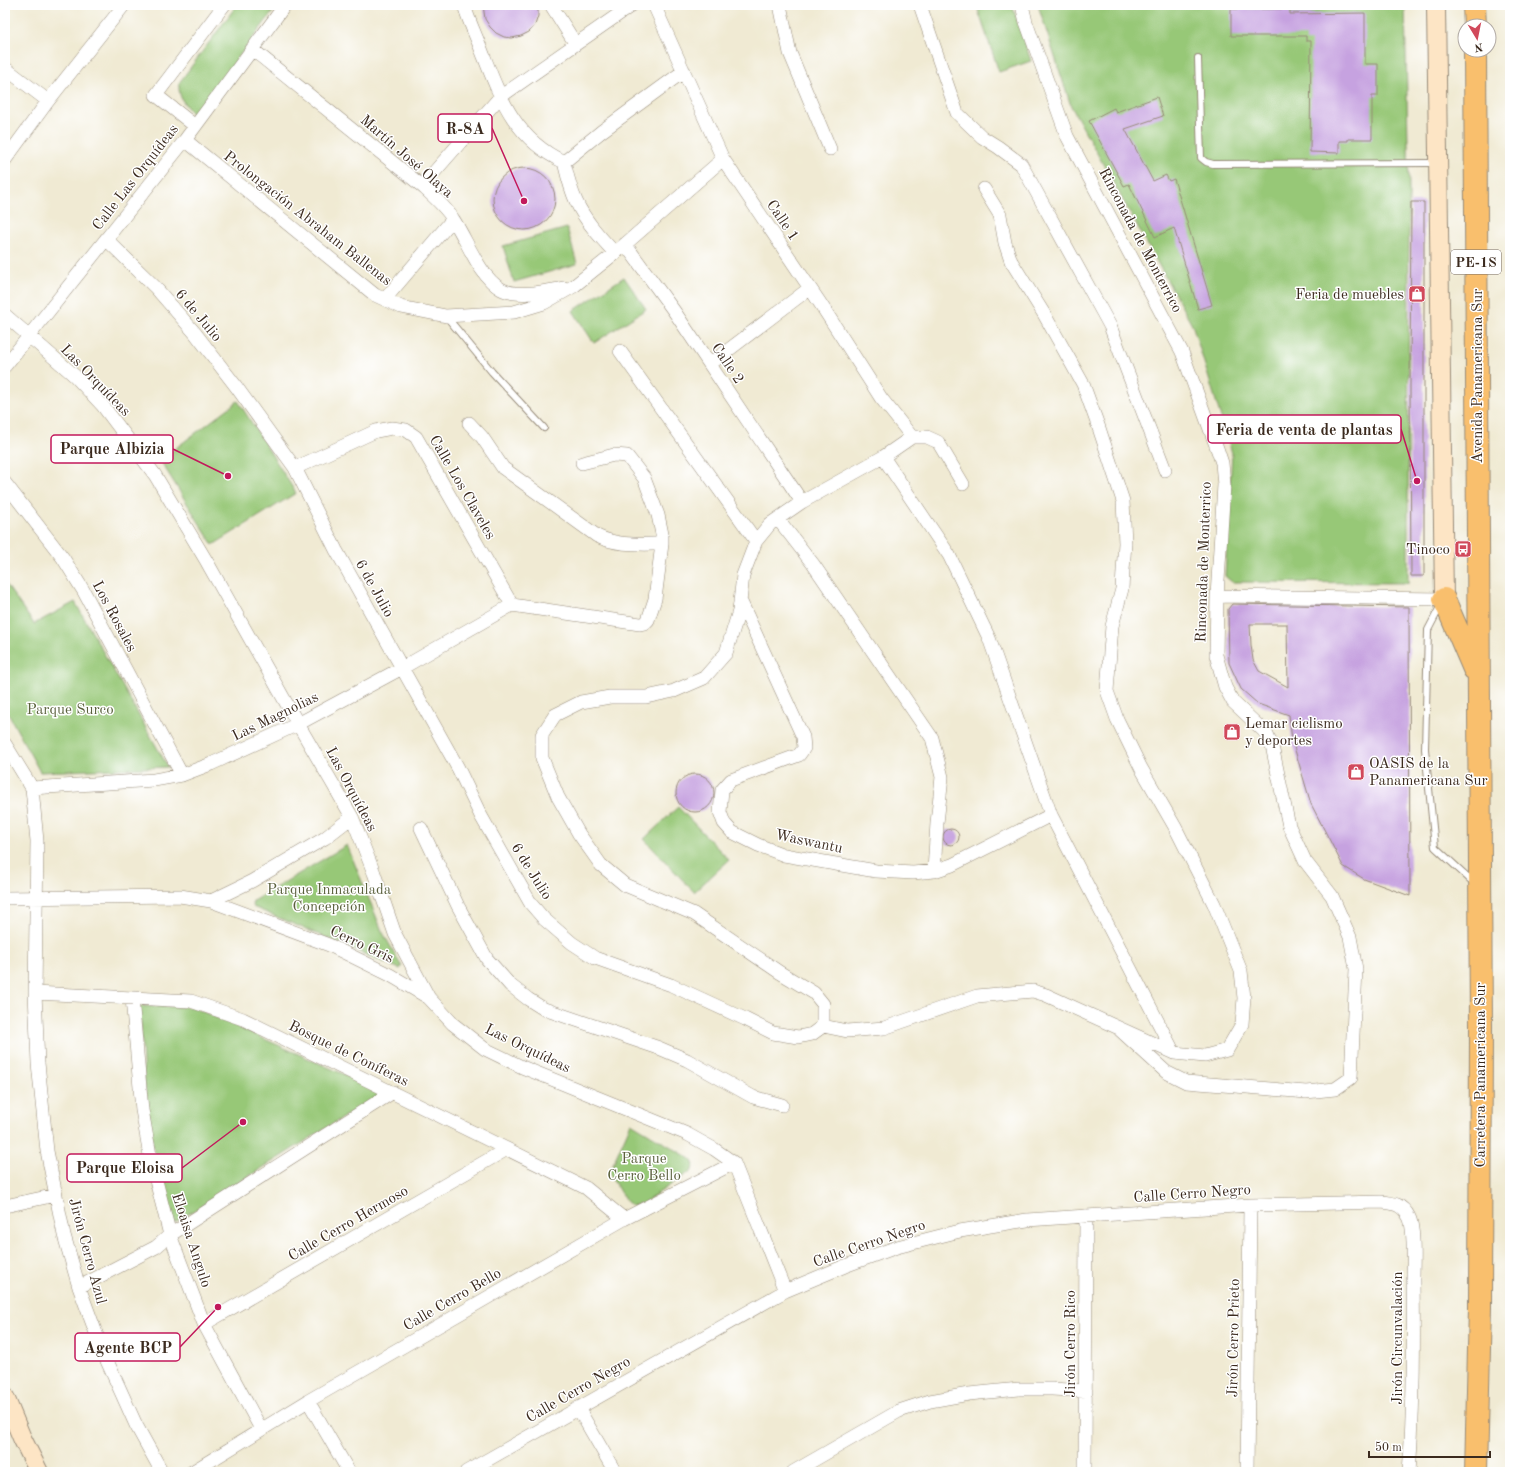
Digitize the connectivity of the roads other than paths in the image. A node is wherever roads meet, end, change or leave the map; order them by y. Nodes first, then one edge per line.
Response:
1 (124, 5) edge
2 (224, 5) edge
3 (285, 5) edge
4 (464, 5) edge
5 (551, 5) edge
6 (632, 5) edge
7 (654, 5) edge
8 (780, 5) edge
9 (920, 5) edge
10 (1022, 5) edge
11 (1436, 5) edge
12 (1474, 5) edge
13 (1474, 18) edge
14 (575, 43) junction
15 (252, 49) junction
16 (1198, 58) dead end
17 (1475, 58) edge
18 (5, 68) edge
19 (684, 71) junction
20 (500, 97) junction
21 (48, 101) junction
22 (195, 126) junction
23 (185, 140) junction
24 (830, 149) dead end
25 (724, 159) junction
26 (5, 160) edge
27 (564, 162) junction
28 (1438, 163) junction
29 (422, 186) junction
30 (984, 189) dead end
31 (453, 219) junction
32 (106, 239) junction
33 (625, 244) junction
34 (615, 253) junction
35 (574, 286) junction
36 (810, 288) junction
37 (384, 299) junction
38 (5, 315) edge
39 (446, 316) junction
40 (30, 336) junction
41 (620, 351) dead end
42 (710, 364) junction
43 (5, 366) edge
44 (469, 423) dead end
45 (544, 428) dead end
46 (912, 437) junction
47 (882, 457) junction
48 (582, 463) dead end
49 (296, 468) junction
50 (1165, 470) dead end
51 (5, 483) edge
52 (963, 484) dead end
53 (802, 502) junction
54 (778, 519) junction
55 (756, 541) junction
56 (662, 544) junction
57 (1217, 596) junction
58 (1444, 599) junction
59 (740, 600) junction
60 (512, 605) junction
61 (402, 668) junction
62 (1478, 678) junction
63 (298, 724) junction
64 (5, 744) edge
65 (182, 775) junction
66 (32, 788) junction
67 (1051, 815) junction
68 (352, 817) junction
69 (421, 828) dead end
70 (934, 871) junction
71 (1480, 888) junction
72 (5, 898) edge
73 (36, 898) junction
74 (211, 901) junction
75 (35, 992) junction
76 (132, 998) junction
77 (429, 998) junction
78 (823, 1026) junction
79 (1120, 1030) junction
80 (1174, 1053) junction
81 (393, 1092) junction
82 (782, 1106) dead end
83 (507, 1149) junction
84 (734, 1162) junction
85 (56, 1195) junction
86 (1250, 1205) junction
87 (5, 1206) edge
88 (1401, 1207) joint
89 (1086, 1216) junction
90 (624, 1219) junction
91 (170, 1235) junction
92 (79, 1287) junction
93 (785, 1291) junction
94 (204, 1324) junction
95 (1086, 1391) junction
96 (5, 1397) edge
97 (308, 1401) junction
98 (578, 1408) junction
99 (261, 1430) junction
100 (40, 1472) edge
101 (162, 1472) edge
102 (192, 1472) edge
103 (349, 1472) edge
104 (466, 1472) edge
105 (615, 1472) edge
106 (793, 1472) edge
107 (1085, 1472) edge
108 (1247, 1472) edge
109 (1409, 1472) edge
110 (1476, 1472) edge

1 - 21 street
2 - 22 street
3 - 15 street, Calle Las Orquídeas
4 - 20 street
5 - 14 street
6 - 14 street
7 - 19 street, Calle 1
8 - 24 street
9 - 50 street
10 - 57 street, Rinconada de Monterrico
11 - 28 street
12 - 13 highway
14 - 20 street
15 - 22 street, Calle Las Orquídeas
15 - 29 street, Martín José Olaya
16 - 28 lane
17 - 62 highway, Avenida Panamericana Sur / PE-1S
18 - 21 street
19 - 25 street, Calle 1
19 - 27 street
20 - 27 street
20 - 29 street
21 - 26 street
22 - 23 street, Calle Las Orquídeas
23 - 32 street, Calle Las Orquídeas
23 - 37 street, Prolongación Abraham Ballenas
25 - 33 street, Prolongación Abraham Ballenas
25 - 36 street, Calle 1
27 - 34 street
28 - 58 street
29 - 31 street, Martín José Olaya
30 - 80 street
31 - 35 street, Martín José Olaya
31 - 37 street
32 - 40 street, Calle Las Orquídeas
32 - 49 street, 6 de Julio
33 - 34 street, Prolongación Abraham Ballenas
33 - 42 street, Calle 2
34 - 35 street, Prolongación Abraham Ballenas
35 - 39 street, Prolongación Abraham Ballenas
36 - 42 street
36 - 46 street, Calle 1
37 - 39 street, Prolongación Abraham Ballenas
38 - 40 street, Las Orquídeas
39 - 45 lane
40 - 43 street, Calle Las Orquídeas
40 - 63 street, Las Orquídeas
41 - 55 street
42 - 53 street, Calle 2
44 - 56 street
46 - 47 street
46 - 52 street
47 - 53 street
47 - 67 street
48 - 56 street
49 - 60 street, Calle Los Claveles
49 - 61 street, 6 de Julio
51 - 65 street, Los Rosales
53 - 54 street
54 - 55 street
54 - 70 street
55 - 59 street
56 - 60 street
57 - 58 street
57 - 79 street, Rinconada de Monterrico
58 - 62 highway
58 - 71 lane
59 - 70 street, Waswantu
59 - 78 street
60 - 61 street, Las Magnolias
61 - 63 street, Las Magnolias
61 - 78 street, 6 de Julio
62 - 71 highway, Carretera Panamericana Sur / PE-1S
63 - 65 street, Las Magnolias
63 - 68 street, Las Orquídeas
64 - 66 street, Jirón Cerro Azul
65 - 66 street, Las Magnolias
66 - 73 street, Jirón Cerro Azul
67 - 70 street, Waswantu
67 - 80 street
68 - 74 street
68 - 77 street, Las Orquídeas
69 - 82 street
71 - 110 highway, Carretera Panamericana Sur / PE-1S
72 - 73 street, Cerro Gris
73 - 74 street, Cerro Gris
73 - 75 street, Jirón Cerro Azul
74 - 77 street, Cerro Gris
75 - 76 street, Bosque de Coníferas
75 - 85 street, Jirón Cerro Azul
76 - 81 street, Bosque de Coníferas
76 - 91 street, Eloaisa Angulo
77 - 84 street, Las Orquídeas
78 - 79 street
79 - 80 street
81 - 83 street, Bosque de Coníferas
81 - 91 street
83 - 90 street, Bosque de Coníferas
83 - 94 street, Calle Cerro Hermoso
84 - 90 street, Calle Cerro Bello
84 - 93 street
85 - 87 street
85 - 92 street, Jirón Cerro Azul
86 - 88 street, Calle Cerro Negro
86 - 89 street, Calle Cerro Negro
86 - 108 street, Jirón Cerro Prieto
88 - 109 street, Jirón Circunvalación
89 - 93 street, Calle Cerro Negro
89 - 95 street, Jirón Cerro Rico
90 - 97 street, Calle Cerro Bello
91 - 92 street
91 - 94 street, Eloaisa Angulo
92 - 101 street, Jirón Cerro Azul
93 - 98 street, Calle Cerro Negro
94 - 99 street, Eloaisa Angulo
95 - 106 street
95 - 107 street, Jirón Cerro Rico
96 - 100 street
97 - 99 street, Calle Cerro Bello
97 - 103 street
98 - 104 street, Calle Cerro Negro
98 - 105 street
99 - 102 street, Calle Cerro Bello

